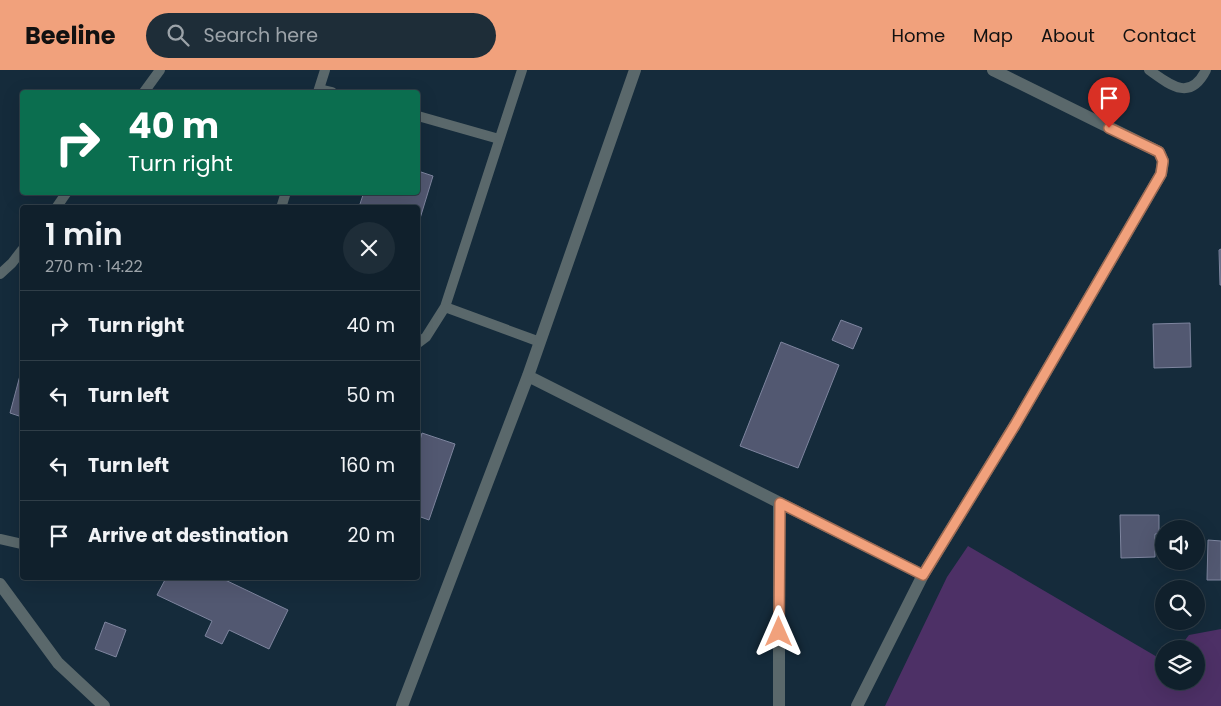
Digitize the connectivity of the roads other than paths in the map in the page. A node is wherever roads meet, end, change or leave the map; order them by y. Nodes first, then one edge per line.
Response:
1 (160, 70) edge
2 (325, 70) edge
3 (522, 70) edge
4 (635, 70) edge
5 (993, 70) edge
6 (1149, 70) edge
7 (1206, 70) edge
8 (145, 90) edge
9 (318, 90) edge
10 (420, 117) edge
11 (500, 139) junction
12 (20, 253) edge
13 (0, 274) edge
14 (444, 306) junction
15 (420, 342) edge
16 (540, 342) junction
17 (528, 376) junction
18 (780, 503) junction
19 (0, 539) edge
20 (20, 544) edge
21 (923, 575) junction
22 (0, 584) edge
23 (104, 706) edge
24 (402, 706) edge
25 (779, 706) edge
26 (858, 706) edge

1 - 8 lane
2 - 9 lane
3 - 11 lane
4 - 16 street
5 - 21 street
6 - 7 lane
10 - 11 lane
11 - 14 lane
12 - 13 lane
14 - 15 lane
14 - 16 lane
16 - 17 street
17 - 18 street
17 - 24 street
18 - 21 street
18 - 25 street
19 - 20 lane
21 - 26 street
22 - 23 street

